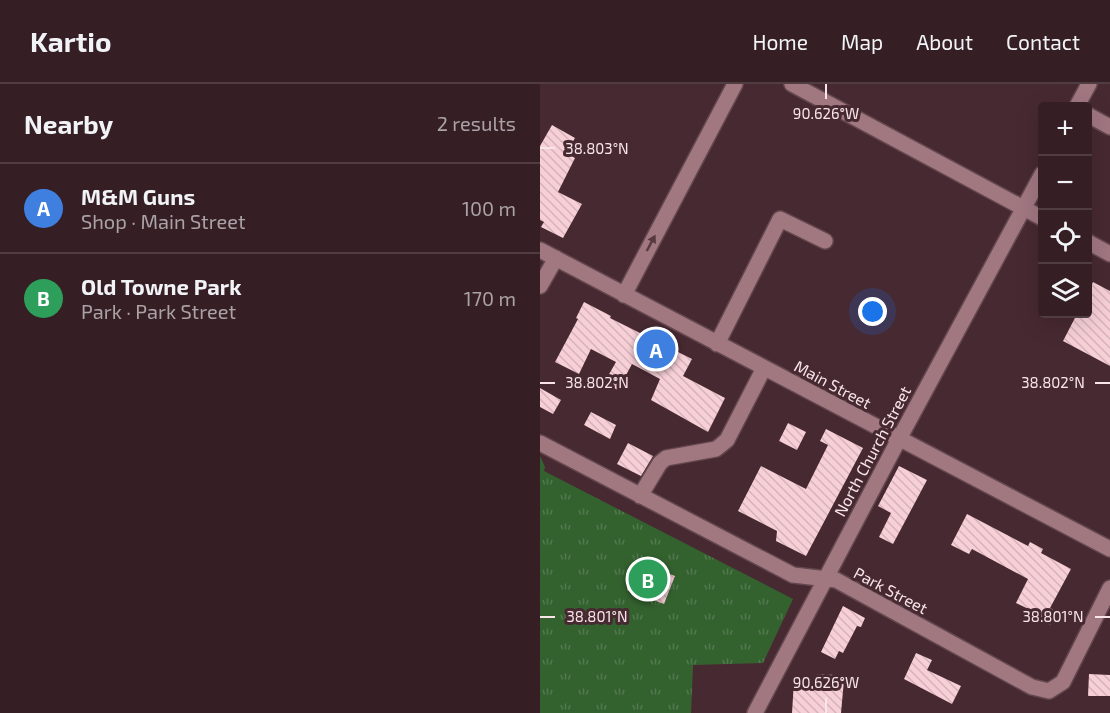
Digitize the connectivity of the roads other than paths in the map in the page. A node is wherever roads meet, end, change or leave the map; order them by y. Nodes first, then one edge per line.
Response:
1 (735, 84) edge
2 (792, 84) edge
3 (1089, 84) edge
4 (1079, 102) edge
5 (1092, 117) edge
6 (1110, 126) edge
7 (1038, 182) edge
8 (1025, 208) junction
9 (1038, 216) edge
10 (825, 241) dead end
11 (1092, 244) edge
12 (540, 250) edge
13 (1110, 254) edge
14 (556, 258) junction
15 (540, 286) edge
16 (624, 295) junction
17 (717, 344) junction
18 (764, 368) junction
19 (899, 439) junction
20 (540, 443) edge
21 (640, 496) junction
22 (1110, 549) edge
23 (824, 579) junction
24 (1110, 588) edge
25 (755, 713) edge

16 -> 1 street
2 - 8 street
3 - 4 street
5 - 6 street
7 - 8 street, North Church Street
8 - 9 street
8 - 19 street, North Church Street
10 - 17 street
11 - 13 street
12 - 14 street, Main Street
14 - 15 street
14 - 16 street, Main Street
16 - 17 street, Main Street
17 - 18 street, Main Street
18 - 19 street, Main Street
18 - 21 street
19 - 22 street, Main Street
19 - 23 street, North Church Street
20 - 21 street, Park Street
21 - 23 street, Park Street
23 - 24 street, Park Street
23 - 25 street, North Church Street

